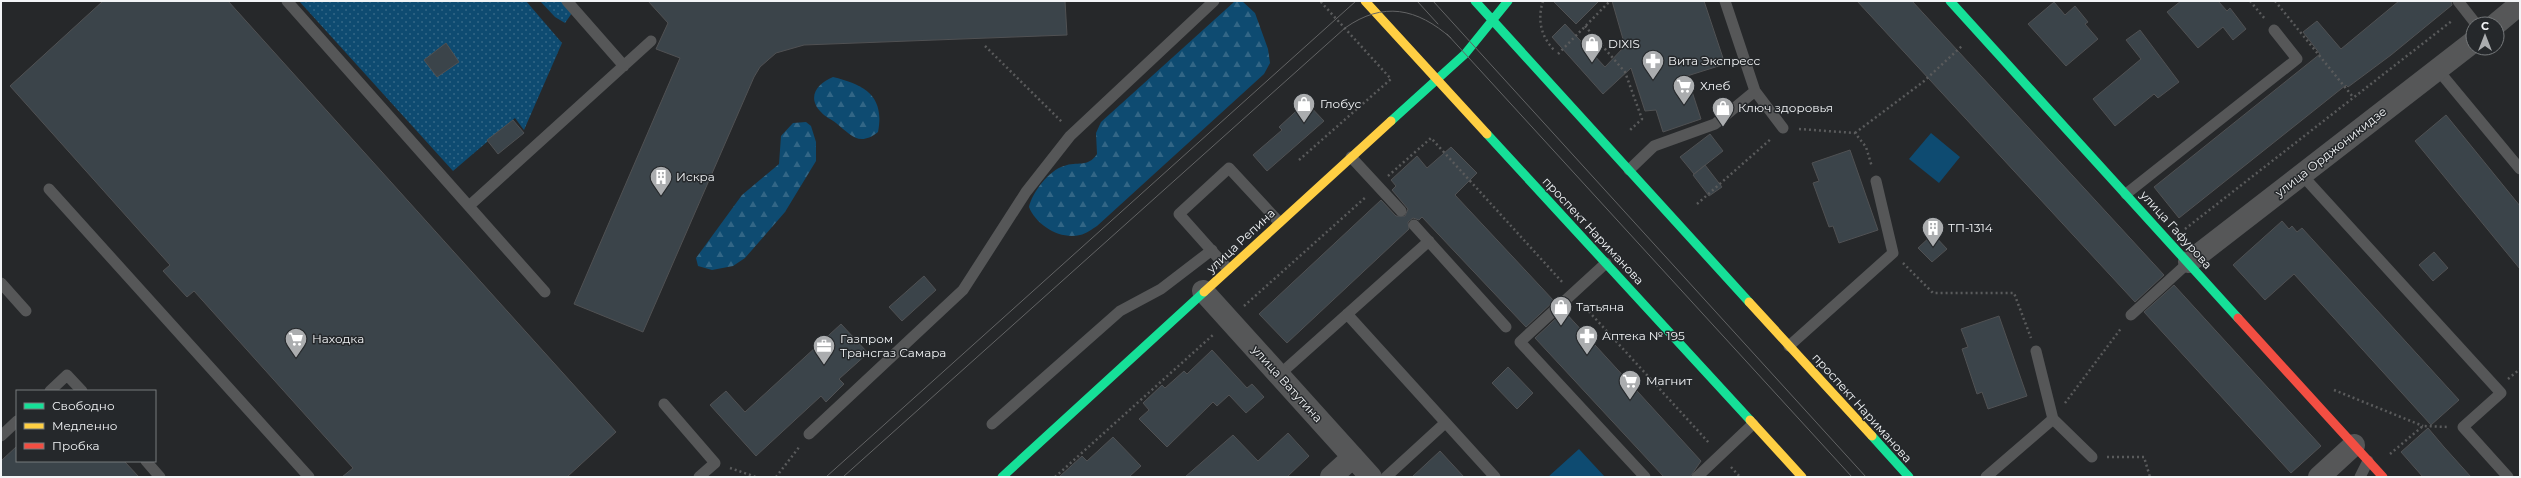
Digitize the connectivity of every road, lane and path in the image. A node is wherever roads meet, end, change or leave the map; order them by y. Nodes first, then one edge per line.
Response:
1 (287, 1) edge
2 (567, 1) edge
3 (1214, 1) edge
4 (1320, 1) edge
5 (1365, 1) edge
6 (1475, 1) edge
7 (1508, 1) edge
8 (1543, 1) edge
9 (1610, 1) edge
10 (1725, 1) edge
11 (1950, 1) edge
12 (2250, 1) edge
13 (2275, 1) edge
14 (2458, 1) edge
15 (2520, 4) edge
16 (2465, 10) junction
17 (2470, 16) edge
18 (2505, 16) edge
19 (1493, 20) junction
20 (1585, 26) junction
21 (2274, 30) joint
22 (652, 41) dead end
23 (1965, 44) dead end
24 (985, 46) dead end
25 (2465, 48) edge
26 (1555, 51) dead end
27 (1558, 54) dead end
28 (624, 66) junction
29 (2438, 70) junction
30 (1437, 80) junction
31 (1755, 91) junction
32 (2354, 97) junction
33 (1783, 128) junction
34 (1629, 131) dead end
35 (1855, 133) junction
36 (1073, 134) junction
37 (1351, 157) junction
38 (1299, 160) dead end
39 (1629, 170) junction
40 (2520, 170) edge
41 (2302, 175) junction
42 (1876, 181) joint
43 (1378, 186) junction
44 (49, 189) dead end
45 (2126, 194) junction
46 (1697, 204) dead end
47 (469, 206) junction
48 (1401, 211) dead end
49 (1279, 222) junction
50 (1414, 225) dead end
51 (1429, 241) junction
52 (2169, 241) junction
53 (1212, 250) junction
54 (1893, 252) junction
55 (2189, 262) junction
56 (1606, 263) junction
57 (1228, 269) junction
58 (1, 283) edge
59 (1203, 291) junction
60 (545, 292) dead end
61 (1573, 294) junction
62 (26, 311) dead end
63 (1347, 314) junction
64 (2131, 315) joint
65 (1229, 320) junction
66 (1506, 327) dead end
67 (1789, 346) junction
68 (2036, 352) joint
69 (1279, 375) junction
70 (2330, 389) dead end
71 (51, 390) edge
72 (81, 390) edge
73 (664, 404) dead end
74 (2053, 419) junction
75 (16, 422) edge
76 (1445, 423) junction
77 (992, 424) dead end
78 (1754, 424) junction
79 (2423, 426) junction
80 (2463, 427) junction
81 (809, 434) joint
82 (1, 436) edge
83 (2354, 445) junction
84 (1720, 455) junction
85 (1353, 457) junction
86 (2092, 457) joint
87 (147, 462) edge
88 (715, 463) junction
89 (2372, 464) junction
90 (160, 477) edge
91 (309, 477) edge
92 (699, 477) edge
93 (756, 477) edge
94 (776, 477) edge
95 (1002, 477) edge
96 (1056, 477) edge
97 (1331, 477) edge
98 (1371, 477) edge
99 (1386, 477) edge
100 (1495, 477) edge
101 (1645, 477) edge
102 (1696, 477) edge
103 (1740, 477) edge
104 (1802, 477) edge
105 (1909, 477) edge
106 (1986, 477) edge
107 (2150, 477) edge
108 (2319, 477) edge
109 (2360, 477) edge
110 (2383, 477) edge
111 (2508, 477) edge

1 - 47 lane
2 - 28 lane
3 - 36 lane
4 - 38 path
5 - 30 main road, проспект Нариманова
6 - 19 main road, проспект Нариманова
7 - 19 main road, улица Репина
8 - 26 path
9 - 20 path
10 - 31 lane
11 - 45 main road, улица Гафурова
12 - 21 path
13 - 32 path
14 - 16 lane
15 - 18 street
16 - 17 lane
16 - 32 path
19 - 30 main road, улица Репина
19 - 39 main road, проспект Нариманова
20 - 27 path
20 - 34 path
21 - 45 lane
22 - 28 lane
23 - 35 path
24 - 36 path
25 - 29 street, улица Орджоникидзе
28 - 47 lane
29 - 40 lane
29 - 41 street, улица Орджоникидзе
30 - 37 main road, улица Репина
30 - 56 main road, проспект Нариманова
31 - 33 lane
31 - 39 lane
32 - 52 path
33 - 35 path
33 - 46 path
35 - 42 path
36 - 81 lane
37 - 43 lane
37 - 49 main road, улица Репина
39 - 67 main road, проспект Нариманова
41 - 55 street, улица Орджоникидзе
41 - 80 lane
42 - 54 lane
43 - 48 lane
43 - 61 path
43 - 65 path
44 - 91 lane
45 - 52 main road, улица Гафурова
47 - 60 lane
49 - 53 lane
49 - 57 main road, улица Репина
50 - 51 lane
51 - 63 lane
51 - 66 lane
52 - 55 main road, улица Гафурова
53 - 57 lane
53 - 77 lane
54 - 67 lane
54 - 68 path
55 - 64 lane
55 - 83 main road, улица Гафурова
56 - 61 lane
56 - 78 main road, проспект Нариманова
57 - 59 main road, улица Репина
58 - 62 lane
59 - 65 street, улица Ватутина
59 - 95 main road, улица Репина
61 - 84 path
61 - 101 lane
63 - 69 lane
63 - 76 lane
64 - 74 path
65 - 69 street, улица Ватутина
65 - 96 path
67 - 105 main road, проспект Нариманова
68 - 74 lane
69 - 85 street, улица Ватутина
70 - 79 path
71 - 72 lane
73 - 88 lane
74 - 86 lane
74 - 106 lane
75 - 82 lane
76 - 99 lane
76 - 100 lane
78 - 84 lane
78 - 104 main road, проспект Нариманова
79 - 80 path
79 - 89 path
80 - 111 lane
81 - 94 path
83 - 89 main road, улица Гафурова
83 - 108 street
84 - 102 lane
84 - 103 path
85 - 97 street
85 - 98 street, улица Ватутина
86 - 107 path
87 - 90 lane
88 - 92 lane
88 - 93 path
89 - 109 lane
89 - 110 main road, улица Гафурова

